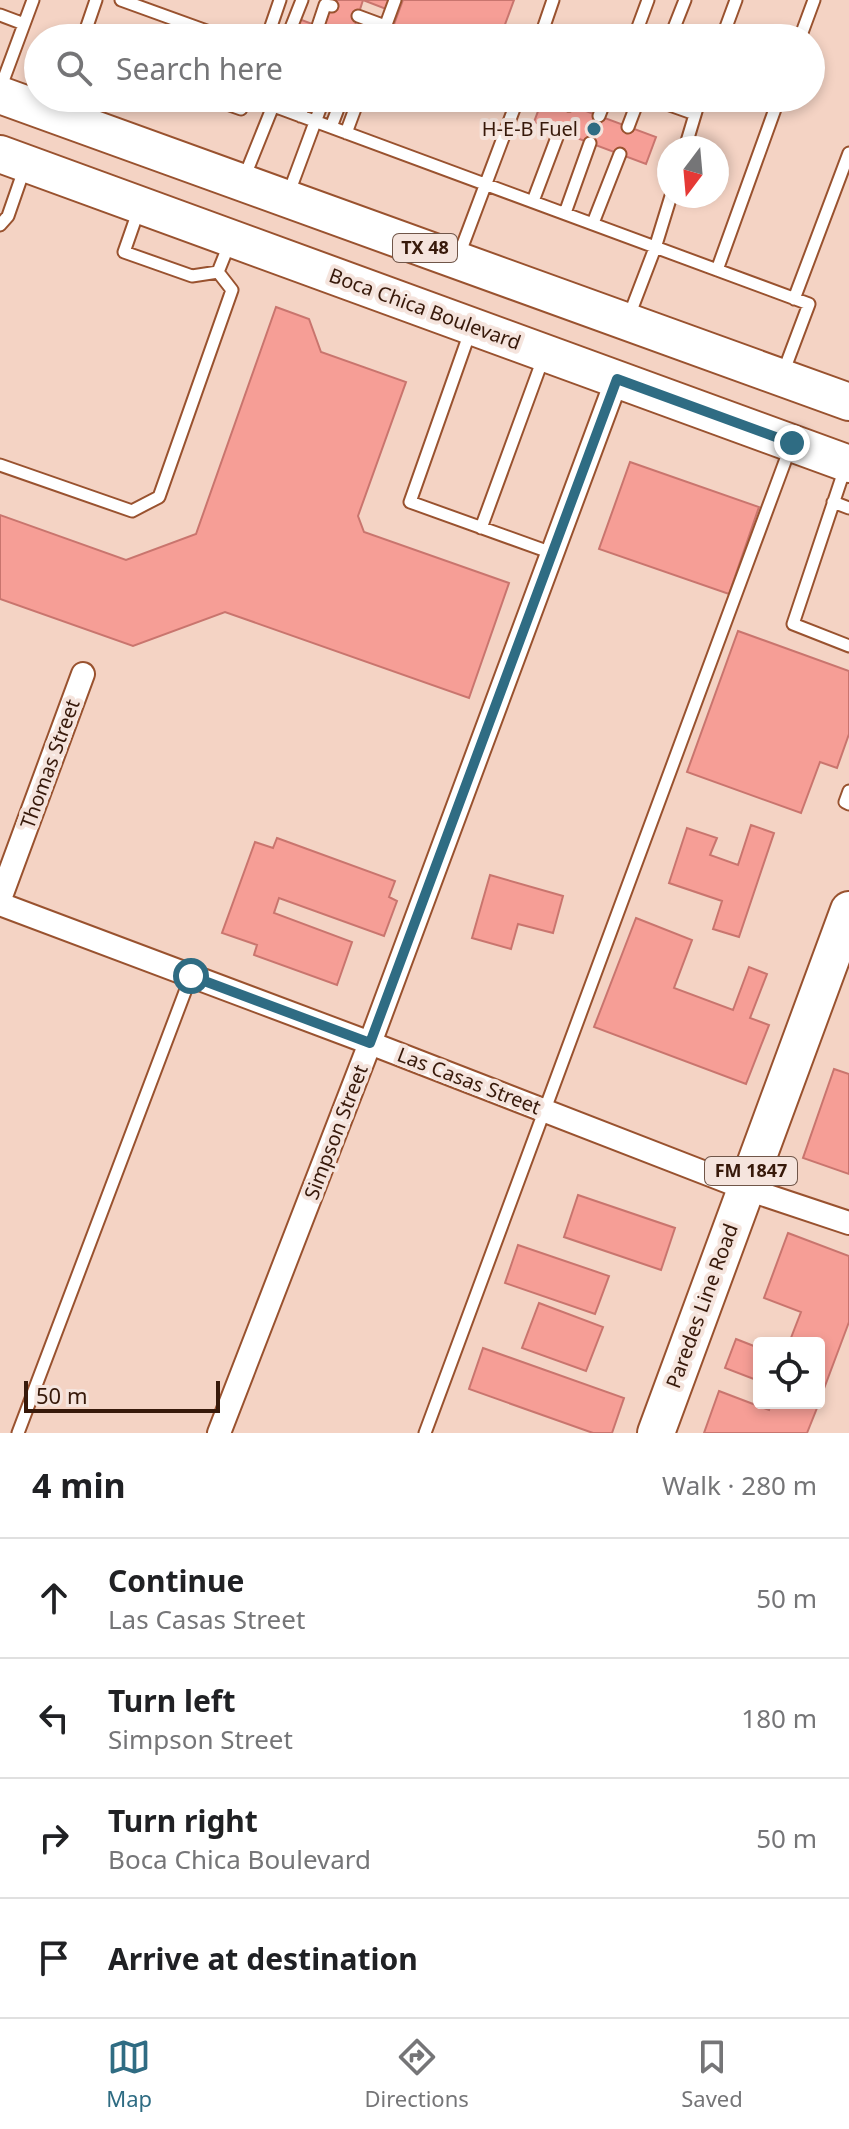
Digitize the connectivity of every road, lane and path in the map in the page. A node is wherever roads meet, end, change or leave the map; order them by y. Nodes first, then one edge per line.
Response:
1 (33, 0) edge
2 (96, 0) edge
3 (121, 0) edge
4 (280, 0) edge
5 (302, 0) edge
6 (395, 0) edge
7 (553, 0) edge
8 (648, 0) edge
9 (685, 0) edge
10 (736, 0) edge
11 (814, 0) edge
12 (332, 6) dead end
13 (0, 15) edge
14 (358, 16) dead end
15 (372, 22) edge
16 (24, 24) junction
17 (88, 24) edge
18 (187, 24) edge
19 (272, 24) edge
20 (293, 24) edge
21 (319, 24) edge
22 (386, 24) edge
23 (545, 24) edge
24 (639, 24) edge
25 (676, 24) edge
26 (727, 24) edge
27 (805, 24) edge
28 (0, 89) edge
29 (0, 95) edge
30 (24, 101) edge
31 (61, 112) edge
32 (265, 112) edge
33 (290, 112) edge
34 (319, 112) edge
35 (337, 112) edge
36 (354, 112) edge
37 (513, 112) edge
38 (601, 112) edge
39 (634, 112) edge
40 (689, 112) edge
41 (774, 112) edge
42 (295, 114) joint
43 (695, 114) joint
44 (599, 116) dead end
45 (316, 122) junction
46 (331, 127) junction
47 (628, 127) dead end
48 (559, 132) dead end
49 (346, 133) junction
50 (689, 136) edge
51 (590, 143) dead end
52 (849, 153) edge
53 (620, 154) dead end
54 (13, 159) edge
55 (243, 182) junction
56 (487, 184) junction
57 (287, 199) junction
58 (533, 201) junction
59 (141, 205) junction
60 (667, 208) edge
61 (565, 213) junction
62 (593, 223) junction
63 (0, 225) edge
64 (231, 238) junction
65 (655, 248) junction
66 (457, 260) junction
67 (717, 270) junction
68 (218, 272) junction
69 (794, 299) junction
70 (627, 321) junction
71 (472, 326) junction
72 (546, 353) junction
73 (782, 378) junction
74 (617, 379) junction
75 (849, 402) edge
76 (792, 443) junction
77 (848, 464) edge
78 (0, 465) edge
79 (833, 502) junction
80 (849, 508) edge
81 (481, 528) junction
82 (552, 553) junction
83 (849, 646) edge
84 (83, 674) dead end
85 (849, 791) edge
86 (849, 804) edge
87 (0, 902) edge
88 (849, 910) edge
89 (191, 976) junction
90 (370, 1043) junction
91 (544, 1110) junction
92 (744, 1188) junction
93 (849, 1223) edge
94 (18, 1433) edge
95 (219, 1433) edge
96 (425, 1433) edge
97 (656, 1433) edge

1 - 16 lane
2 - 17 lane
3 - 18 lane
4 - 19 lane
5 - 20 lane
6 - 22 lane
7 - 23 lane
8 - 24 lane
9 - 25 lane
10 - 26 lane
11 - 27 lane
12 - 21 lane
13 - 16 lane
14 - 15 lane
16 - 28 lane
29 - 30 main road, TX 48
31 - 55 main road, TX 48
32 - 55 lane
33 - 42 lane
34 - 45 lane
35 - 46 lane
36 - 49 lane
37 - 56 lane
38 - 44 lane
39 - 47 lane
40 - 43 lane
41 - 67 lane
42 - 45 lane
43 - 50 lane
45 - 46 lane
45 - 57 lane
46 - 49 lane
48 - 58 lane
49 - 56 lane
51 - 61 lane
52 - 69 lane
53 - 62 lane
54 - 59 main road, Boca Chica Boulevard
54 - 63 lane
55 - 57 main road, TX 48
56 - 58 lane
56 - 66 lane
57 - 66 main road, TX 48
58 - 61 lane
59 - 64 main road, Boca Chica Boulevard
59 - 68 lane
60 - 65 lane
61 - 62 lane
62 - 65 lane
64 - 68 lane
64 - 71 main road, Boca Chica Boulevard
65 - 67 lane
65 - 70 lane
66 - 70 main road, TX 48
67 - 69 lane
68 - 78 lane
69 - 73 lane
70 - 73 main road, TX 48
71 - 72 main road, Boca Chica Boulevard
71 - 81 lane
72 - 74 main road, Boca Chica Boulevard
72 - 81 lane
73 - 75 main road, TX 48
74 - 76 main road, Boca Chica Boulevard
74 - 82 street, Simpson Street
76 - 77 main road, Boca Chica Boulevard
76 - 91 lane
77 - 79 lane
79 - 80 lane
79 - 83 lane
81 - 82 lane
82 - 90 street, Simpson Street
84 - 87 street, Thomas Street
85 - 86 lane
87 - 89 street, Las Casas Street
88 - 92 main road, Paredes Line Road / FM 1847
89 - 90 street, Las Casas Street
89 - 94 lane
90 - 91 street, Las Casas Street
90 - 95 street, Simpson Street
91 - 92 street, Las Casas Street
91 - 96 lane
92 - 93 street, Las Casas Street
92 - 97 main road, Paredes Line Road / FM 1847

